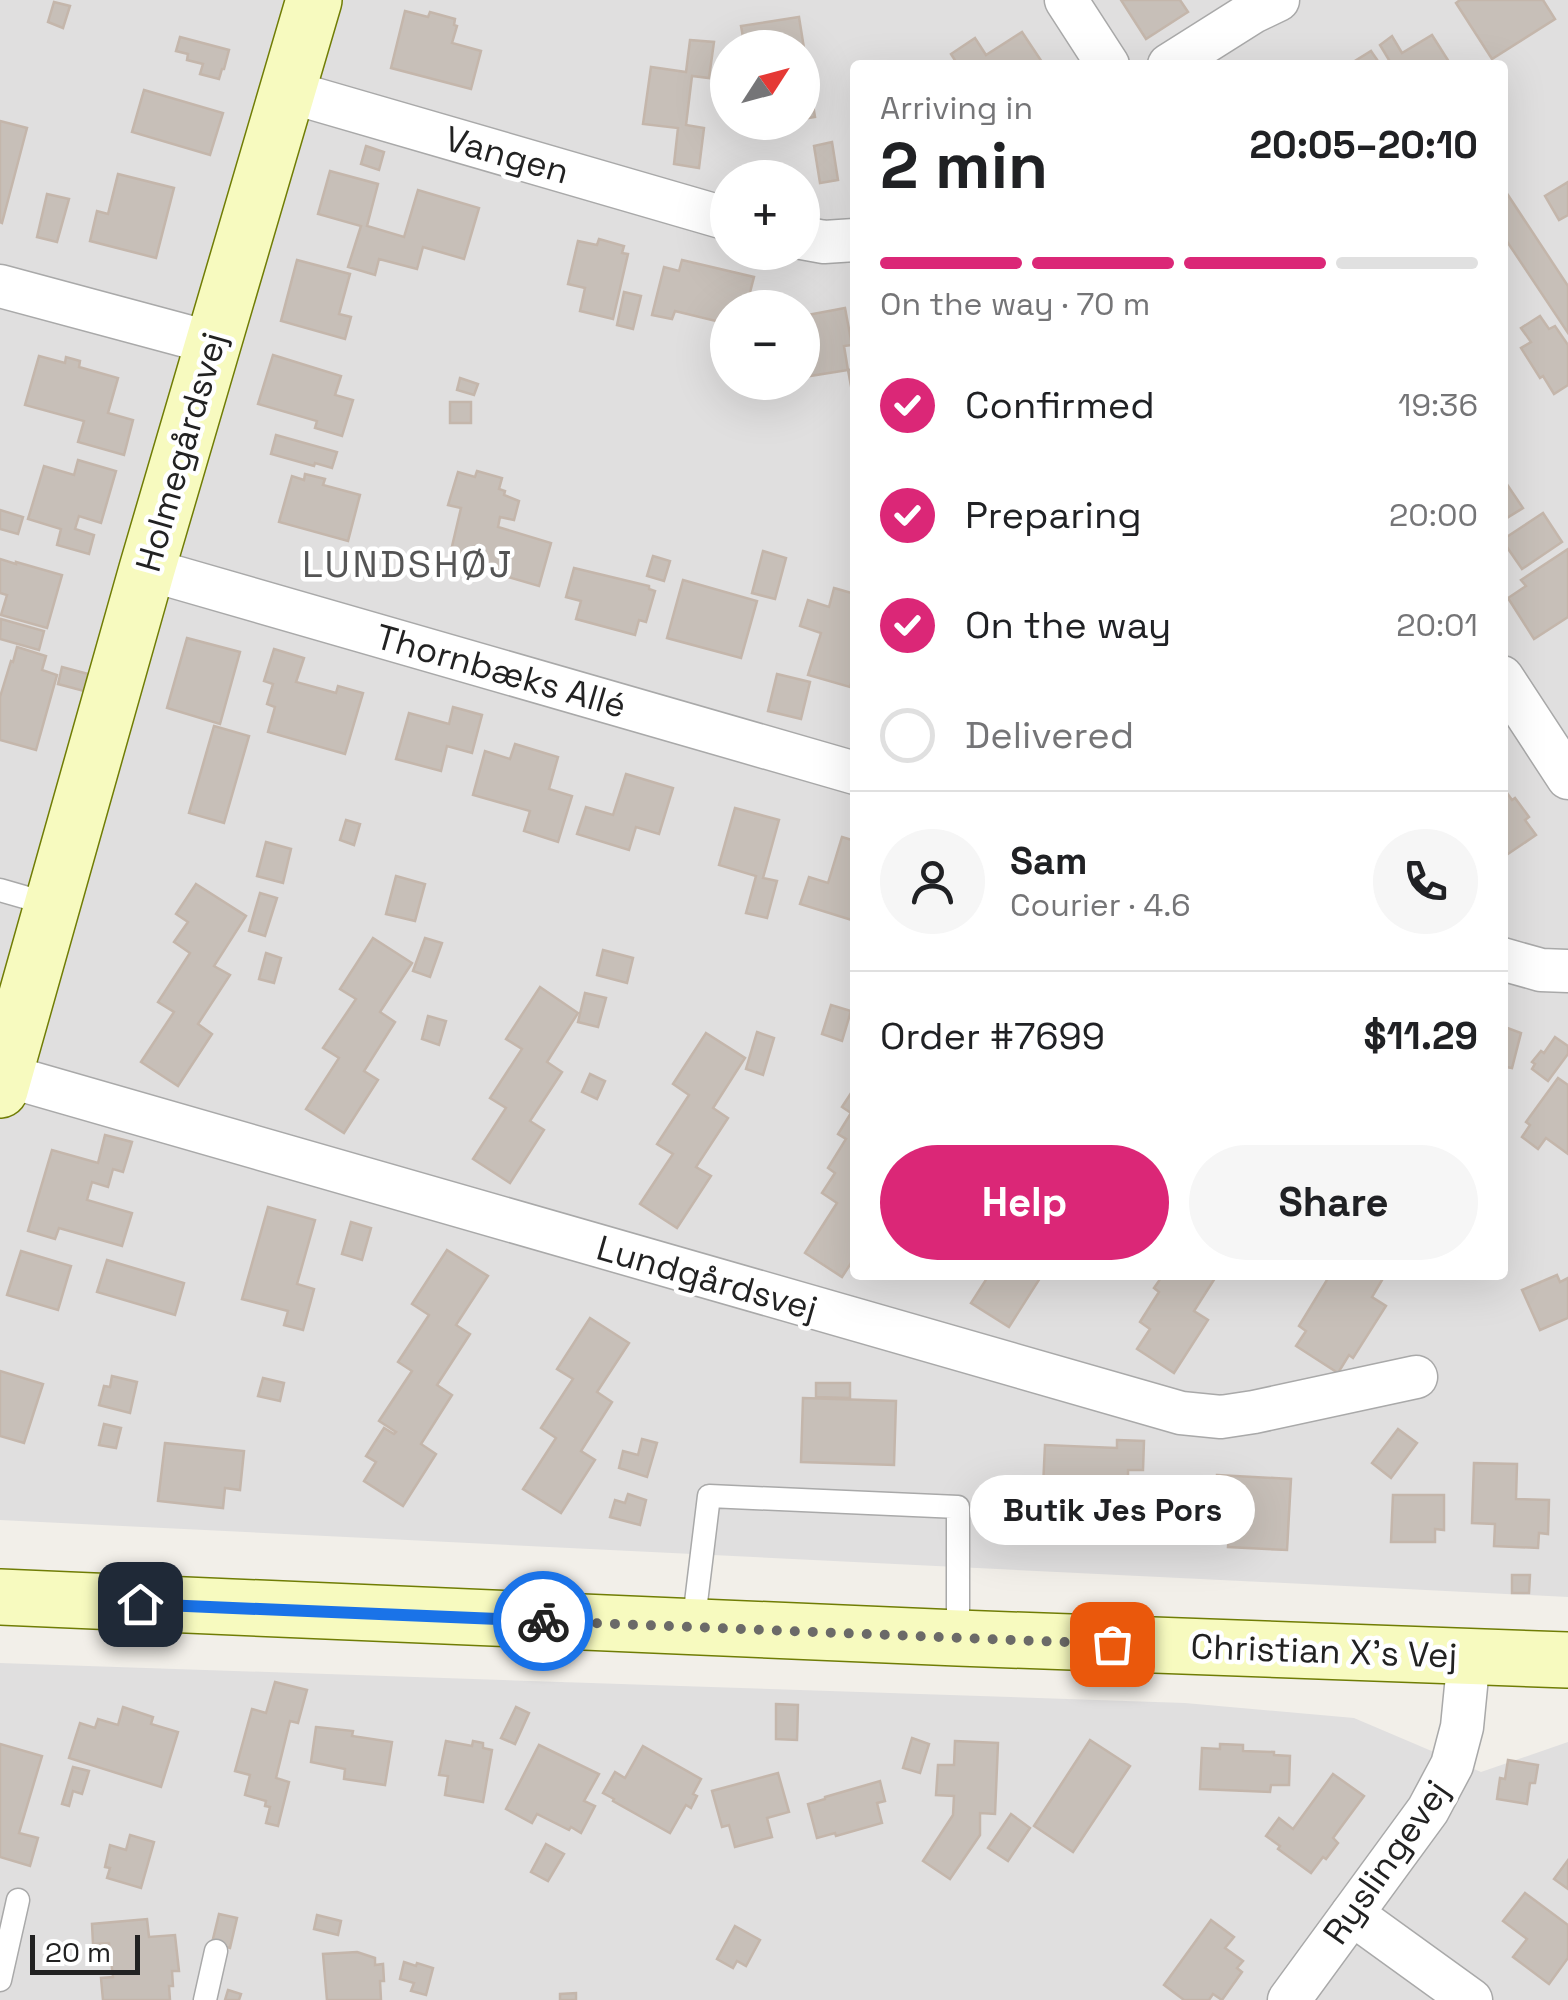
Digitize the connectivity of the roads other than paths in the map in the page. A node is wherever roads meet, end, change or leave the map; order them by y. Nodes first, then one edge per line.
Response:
1 (314, 0) edge
2 (1066, 0) edge
3 (1278, 0) edge
4 (1105, 60) edge
5 (1177, 60) edge
6 (287, 90) junction
7 (710, 214) edge
8 (850, 240) edge
9 (820, 241) edge
10 (0, 286) edge
11 (212, 343) junction
12 (147, 569) junction
13 (1508, 685) edge
14 (850, 772) edge
15 (1568, 778) edge
16 (0, 890) edge
17 (52, 905) junction
18 (1508, 961) edge
19 (1568, 971) edge
20 (2, 1082) edge
21 (1416, 1377) dead end
22 (0, 1597) edge
23 (693, 1627) junction
24 (958, 1638) junction
25 (1469, 1656) junction
26 (1568, 1660) edge
27 (18, 1900) dead end
28 (1352, 1914) junction
29 (216, 1951) dead end
30 (0, 1980) edge
31 (206, 2000) edge
32 (1289, 2000) edge
33 (1471, 2000) edge

1 - 6 street, Holmegårdsvej
2 - 4 street
3 - 5 street
6 - 7 street, Vangen
6 - 11 street, Holmegårdsvej
8 - 9 street
10 - 11 street
11 - 12 street, Holmegårdsvej
12 - 14 street, Thornbæks Allé
12 - 17 street, Holmegårdsvej
13 - 15 street
16 - 17 lane
17 - 20 street, Holmegårdsvej
18 - 19 street
20 - 21 street, Lundgårdsvej
22 - 23 street, Christian X's Vej
23 - 24 street, Christian X's Vej
23 - 24 lane
24 - 25 street, Christian X's Vej
25 - 26 street, Christian X's Vej
25 - 28 street, Ryslingevej
27 - 30 lane
28 - 32 street, Ryslingevej
28 - 33 street
29 - 31 lane

